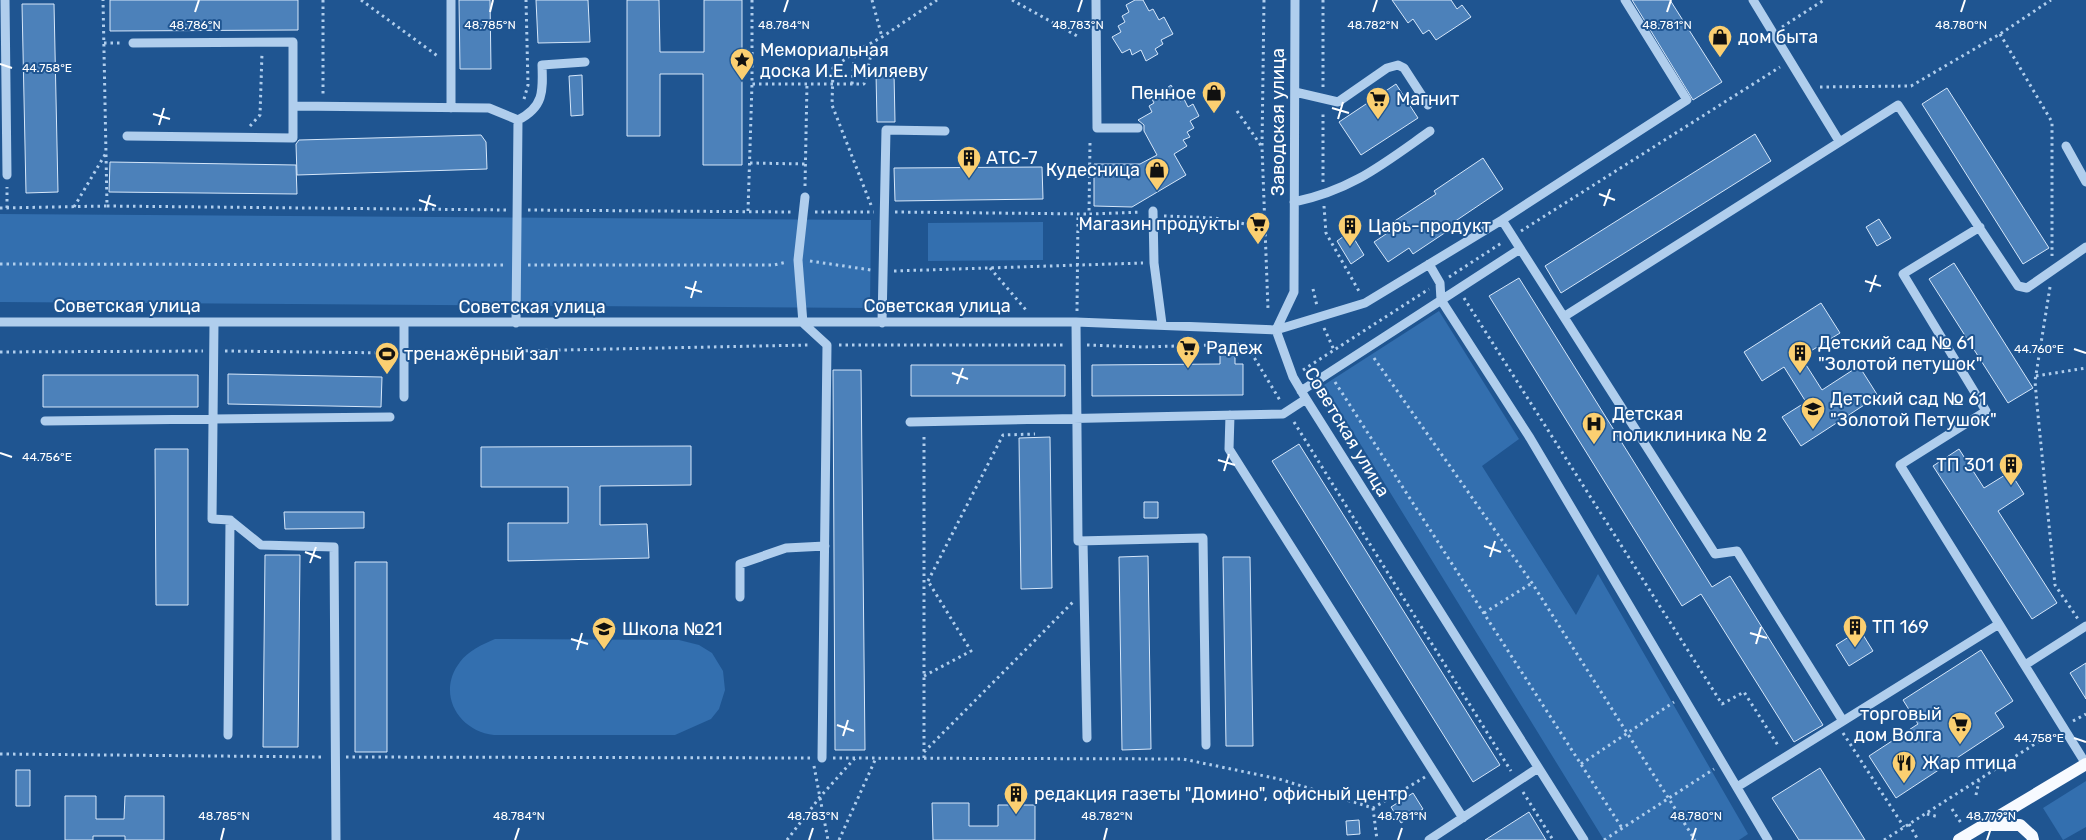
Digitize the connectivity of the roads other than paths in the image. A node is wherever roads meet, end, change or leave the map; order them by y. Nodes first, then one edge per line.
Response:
1 (5, 0) edge
2 (451, 0) edge
3 (1096, 0) edge
4 (1295, 0) edge
5 (1625, 0) edge
6 (1753, 0) edge
7 (133, 43) road end
8 (586, 62) dead end
9 (1294, 92) junction
10 (1428, 105) dead end
11 (293, 106) junction
12 (451, 108) junction
13 (518, 120) junction
14 (1138, 128) dead end
15 (945, 131) dead end
16 (1430, 131) dead end
17 (127, 136) dead end
18 (1840, 141) junction
19 (2066, 146) dead end
20 (7, 175) road end
21 (2086, 182) edge
22 (806, 198) road end
23 (1294, 202) junction
24 (1153, 213) road end
25 (1502, 220) junction
26 (1980, 227) junction
27 (2086, 247) edge
28 (1520, 250) junction
29 (1429, 264) junction
30 (1441, 300) junction
31 (1565, 316) junction
32 (0, 322) edge
33 (1076, 322) junction
34 (214, 323) junction
35 (404, 323) junction
36 (516, 323) junction
37 (803, 323) junction
38 (882, 323) junction
39 (1162, 324) junction
40 (1276, 330) junction
41 (1303, 395) junction
42 (404, 397) dead end
43 (1230, 415) junction
44 (390, 417) dead end
45 (213, 418) junction
46 (1076, 419) junction
47 (45, 421) dead end
48 (910, 422) dead end
49 (230, 520) junction
50 (1083, 541) junction
51 (825, 546) junction
52 (740, 598) dead end
53 (1998, 624) junction
54 (2085, 627) edge
55 (2025, 665) junction
56 (1840, 723) junction
57 (228, 735) dead end
58 (1087, 738) dead end
59 (1206, 744) dead end
60 (822, 758) road end
61 (2086, 764) edge
62 (1538, 768) junction
63 (1738, 787) junction
64 (1463, 818) junction
65 (1984, 825) junction
66 (336, 840) edge
67 (1429, 840) edge
68 (1584, 840) edge
69 (1768, 840) edge
70 (1959, 840) edge
71 (2033, 840) edge

1 - 20 street
2 - 12 street
3 - 14 street
4 - 9 street, Заводская улица
5 - 25 street
6 - 18 street
7 - 11 street
8 - 13 street
9 - 10 street
9 - 23 street, Заводская улица
11 - 12 street
11 - 17 street
12 - 13 street
13 - 36 street
15 - 38 street
16 - 23 street
18 - 26 street
18 - 31 street
19 - 21 street
22 - 37 street
23 - 40 street, Заводская улица
24 - 39 street
25 - 28 street
25 - 29 street
26 - 27 street
26 - 53 street
28 - 30 street
28 - 31 street
29 - 30 street
29 - 40 street
30 - 41 street
30 - 63 street
31 - 56 street
32 - 34 street, Советская улица
33 - 38 street, Советская улица
33 - 39 street, Советская улица
33 - 46 street
34 - 35 street, Советская улица
34 - 45 street
35 - 36 street, Советская улица
35 - 42 street
36 - 37 street, Советская улица
37 - 38 street, Советская улица
37 - 51 street
39 - 40 street, Советская улица
40 - 41 street, Советская улица
41 - 43 street
41 - 62 street, Советская улица
43 - 46 street
43 - 64 street
44 - 45 street
45 - 47 street
45 - 49 street
46 - 48 street
46 - 50 street
49 - 57 street
49 - 66 street
50 - 58 street
50 - 59 street
51 - 52 street
51 - 60 street
53 - 55 street
53 - 56 street
54 - 55 street
55 - 61 street
56 - 63 street
61 - 65 main road
62 - 64 street
62 - 68 street, Советская улица
63 - 69 street
64 - 67 street
65 - 70 main road
65 - 71 main road

